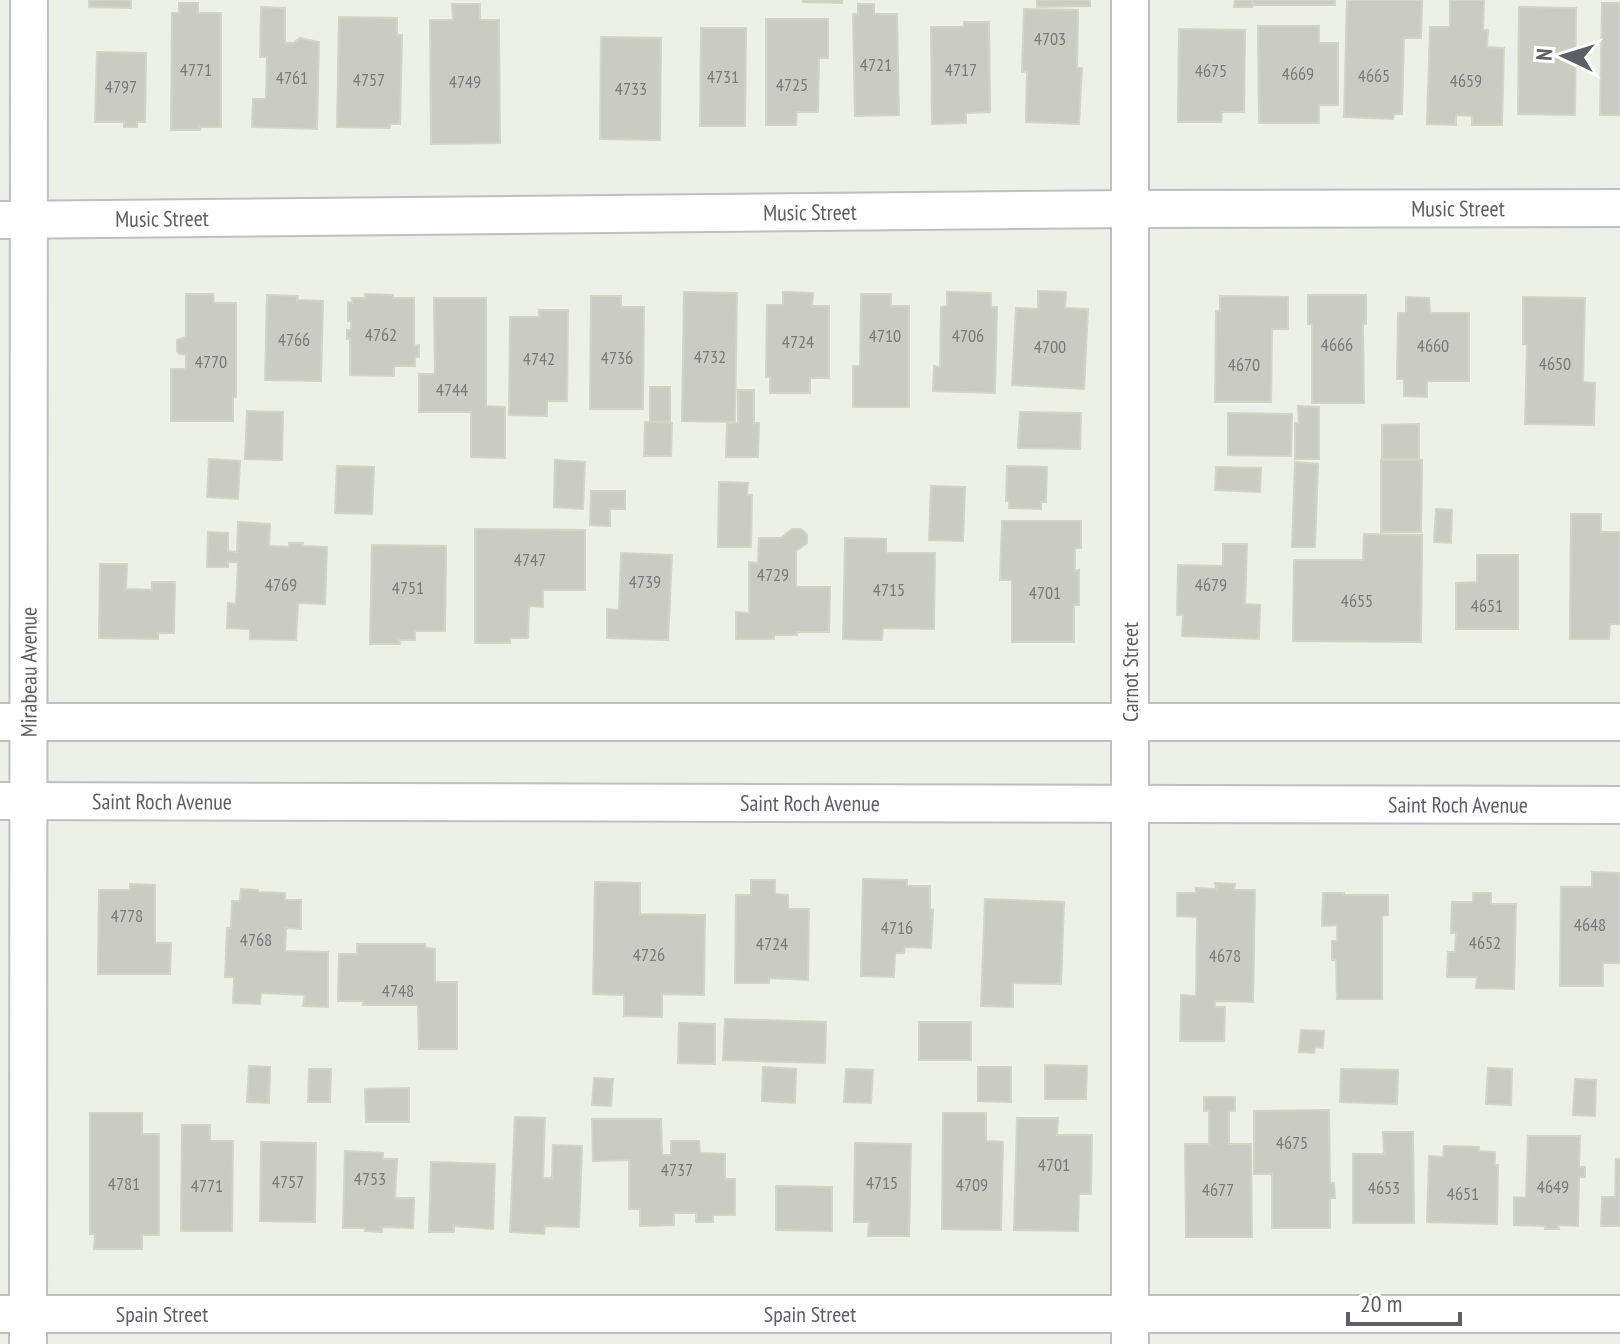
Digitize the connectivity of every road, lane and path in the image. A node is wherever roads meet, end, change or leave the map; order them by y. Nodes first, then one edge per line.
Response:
1 (29, 0) edge
2 (1130, 0) edge
3 (1620, 208) edge
4 (1130, 209) junction
5 (14, 220) edge
6 (14, 722) edge
7 (1130, 722) junction
8 (1620, 722) edge
9 (14, 801) edge
10 (1131, 804) junction
11 (1620, 805) edge
12 (1620, 1314) edge
13 (18, 1324) edge
14 (1130, 1329) edge

1 - 5 street, Mirabeau Avenue
2 - 4 street, Carnot Street
3 - 4 street, Music Street
4 - 5 street, Music Street
4 - 7 street, Carnot Street
5 - 6 street, Mirabeau Avenue
6 - 7 street
6 - 9 street, Mirabeau Avenue
7 - 8 street
7 - 10 street, Carnot Street
9 - 10 street, Saint Roch Avenue
9 - 13 street, Mirabeau Avenue
10 - 11 street, Saint Roch Avenue
10 - 14 street, Carnot Street
12 - 14 street, Spain Street
13 - 14 street, Spain Street

